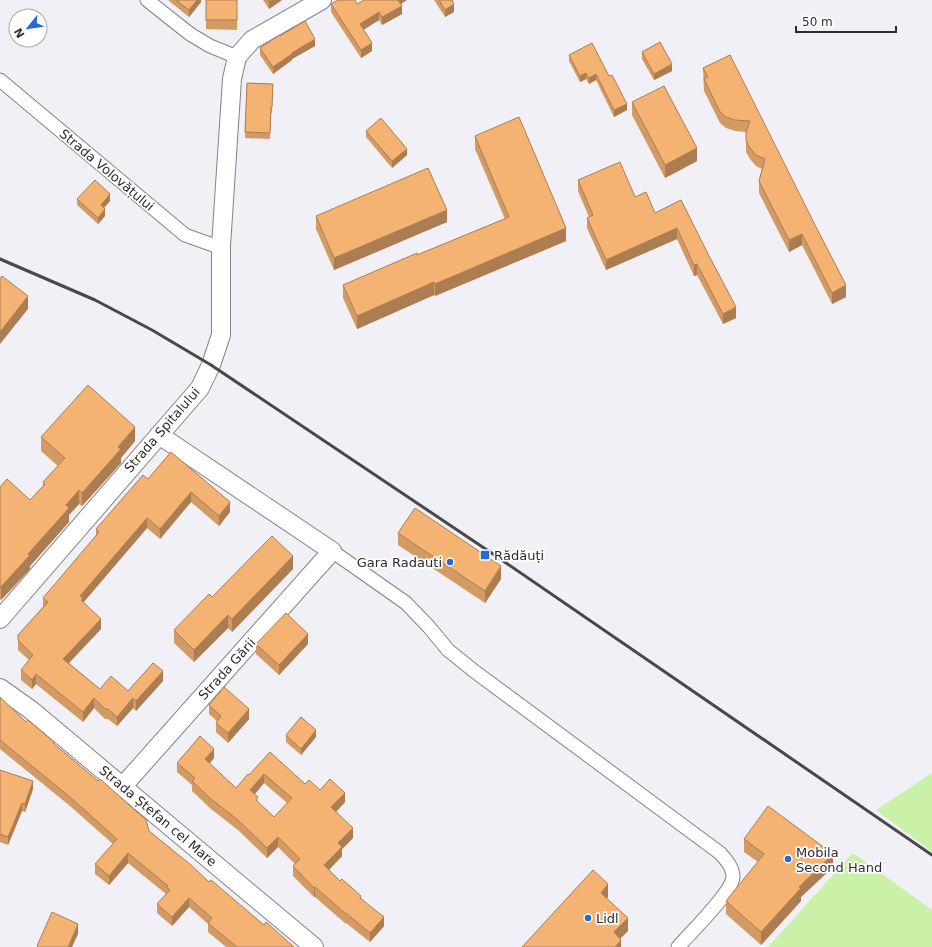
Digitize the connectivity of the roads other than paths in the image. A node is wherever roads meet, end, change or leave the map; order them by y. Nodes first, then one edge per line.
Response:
1 (147, 0) edge
2 (322, 0) edge
3 (237, 57) junction
4 (0, 80) edge
5 (221, 246) junction
6 (159, 435) junction
7 (332, 551) junction
8 (0, 619) edge
9 (0, 688) edge
10 (122, 787) junction
11 (314, 947) edge
12 (678, 947) edge

1 - 3 street
2 - 3 main road
3 - 5 main road, Strada Spitalului
4 - 5 street, Strada Volovățului
5 - 6 main road, Strada Spitalului
6 - 7 main road
6 - 8 main road, Strada Spitalului
7 - 10 main road, Strada Gării
7 - 12 street
9 - 10 main road, Strada Ștefan cel Mare
10 - 11 main road, Strada Ștefan cel Mare

